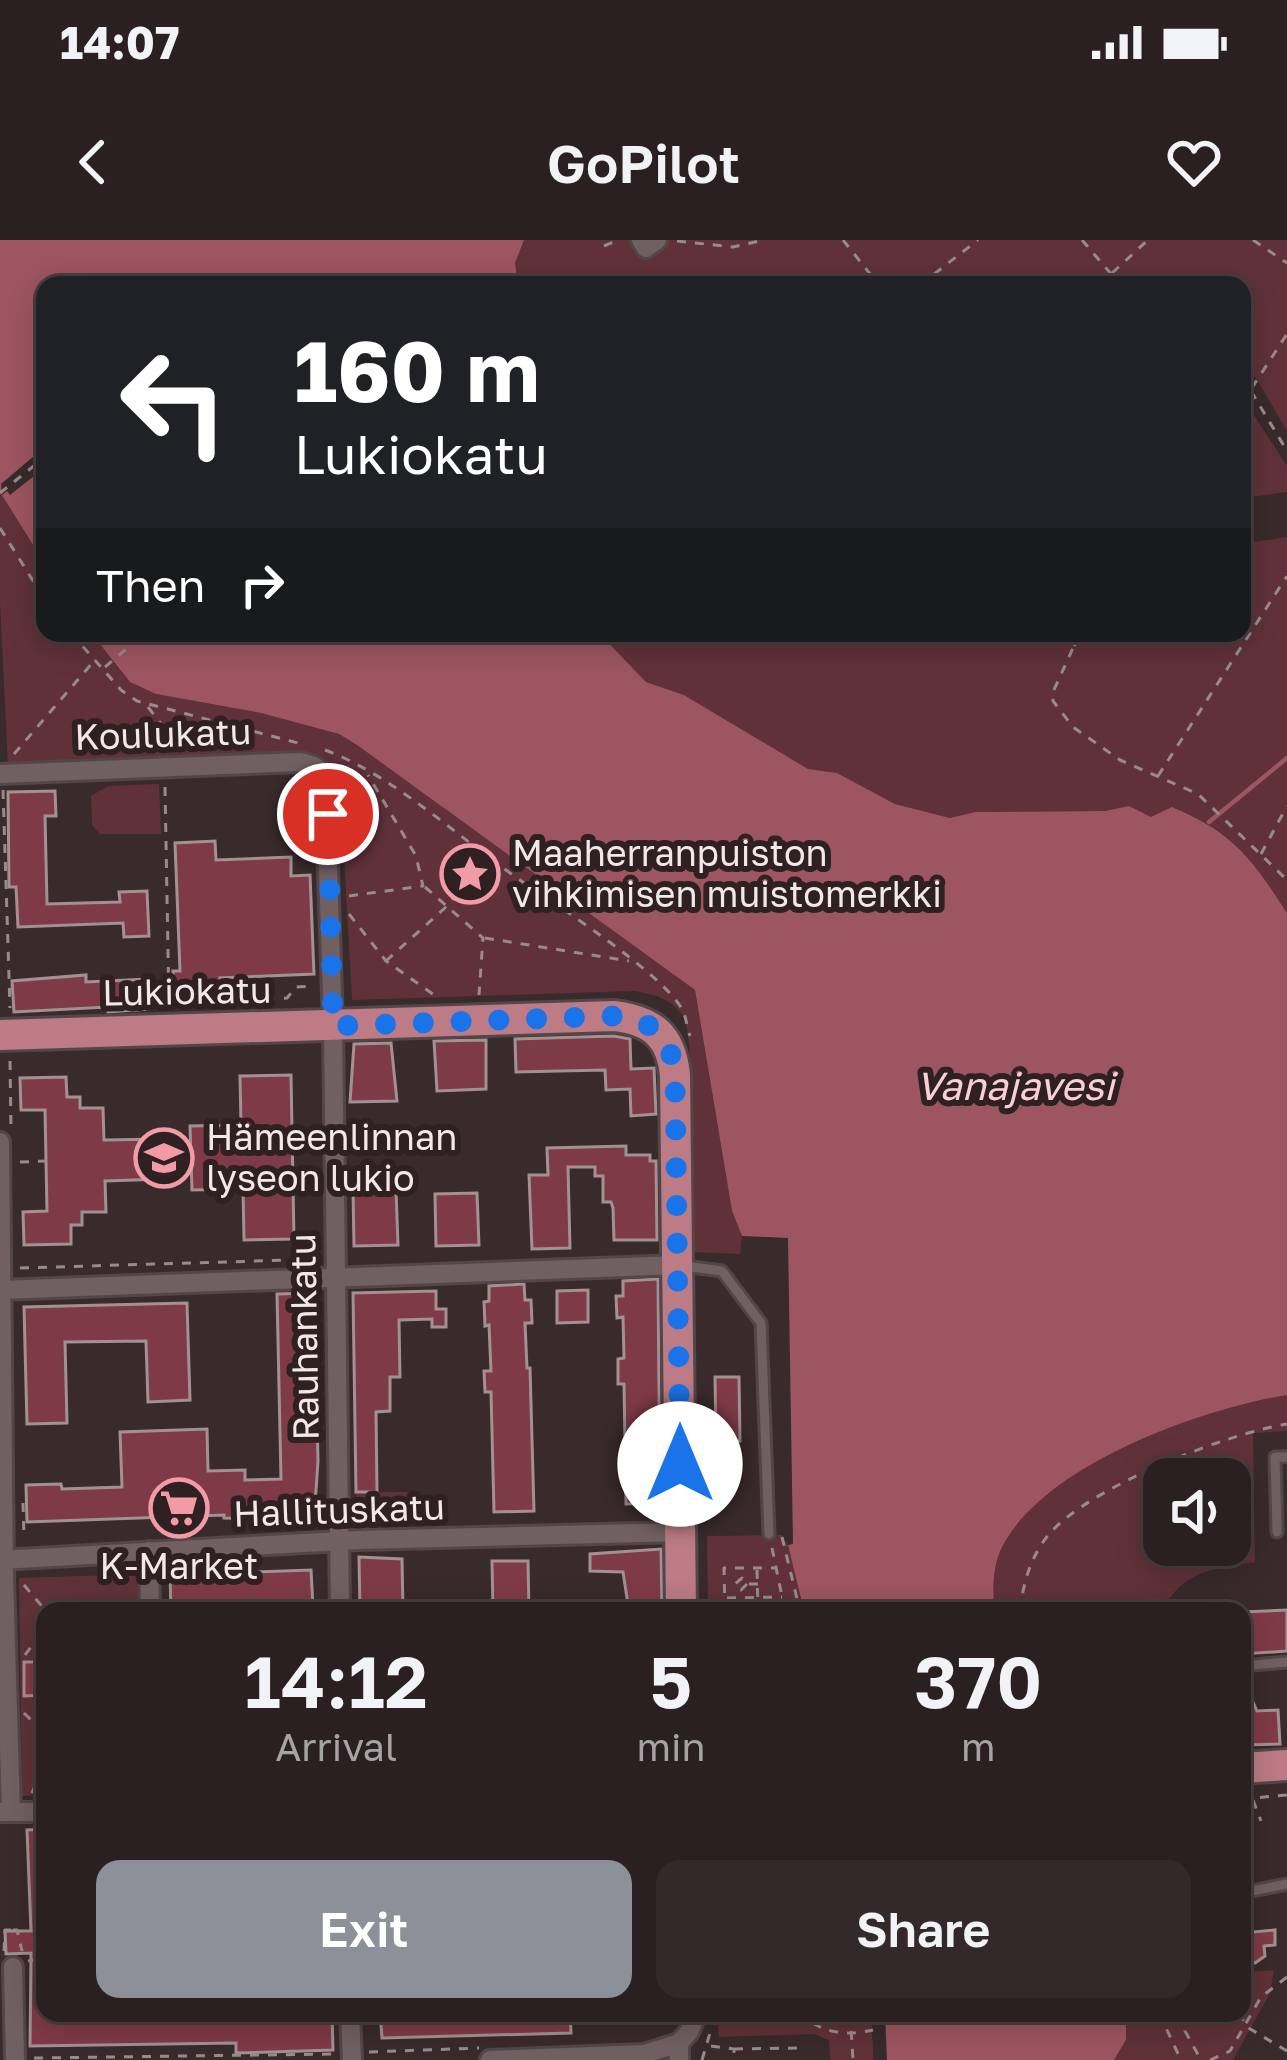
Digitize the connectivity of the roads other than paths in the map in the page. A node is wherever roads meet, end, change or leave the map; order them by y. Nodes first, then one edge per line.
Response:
1 (641, 240) edge
2 (657, 240) edge
3 (4, 774) edge
4 (325, 775) joint
5 (333, 1026) junction
6 (7, 1035) edge
7 (0, 1142) edge
8 (680, 1265) junction
9 (336, 1276) junction
10 (2, 1283) edge
11 (1287, 1457) edge
12 (681, 1532) junction
13 (1277, 1532) dead end
14 (775, 1534) road end
15 (339, 1542) junction
16 (149, 1551) junction
17 (2, 1560) edge
18 (150, 1602) edge
19 (340, 1602) edge
20 (681, 1602) edge
21 (1287, 1662) edge
22 (1251, 1665) edge
23 (1287, 1765) edge
24 (1251, 1767) edge
25 (1287, 1786) edge
26 (1251, 1792) edge
27 (36, 1804) edge
28 (5, 1812) edge
29 (1287, 1884) edge
30 (1251, 1891) edge
31 (18, 1960) road end
32 (350, 2022) edge
33 (693, 2022) edge
34 (679, 2052) edge
35 (28, 2060) edge
36 (352, 2060) edge
37 (490, 2060) edge

1 - 2 street
3 - 4 street, Koulukatu
4 - 5 street, Rauhankatu
5 - 6 main road, Lukiokatu
5 - 8 main road, Lukiokatu
5 - 9 street, Rauhankatu
7 - 10 street
8 - 9 street
8 - 12 main road
8 - 14 lane
9 - 10 street
9 - 15 street, Rauhankatu
10 - 17 street
11 - 13 lane
12 - 15 street, Hallituskatu
12 - 20 main road
15 - 16 street, Hallituskatu
15 - 19 street, Rauhankatu
16 - 17 street, Hallituskatu
16 - 18 street
17 - 28 street
21 - 22 lane
23 - 24 main road
25 - 26 main road
27 - 28 street
29 - 30 lane
31 - 35 street
32 - 36 street
33 - 34 street
34 - 37 street

